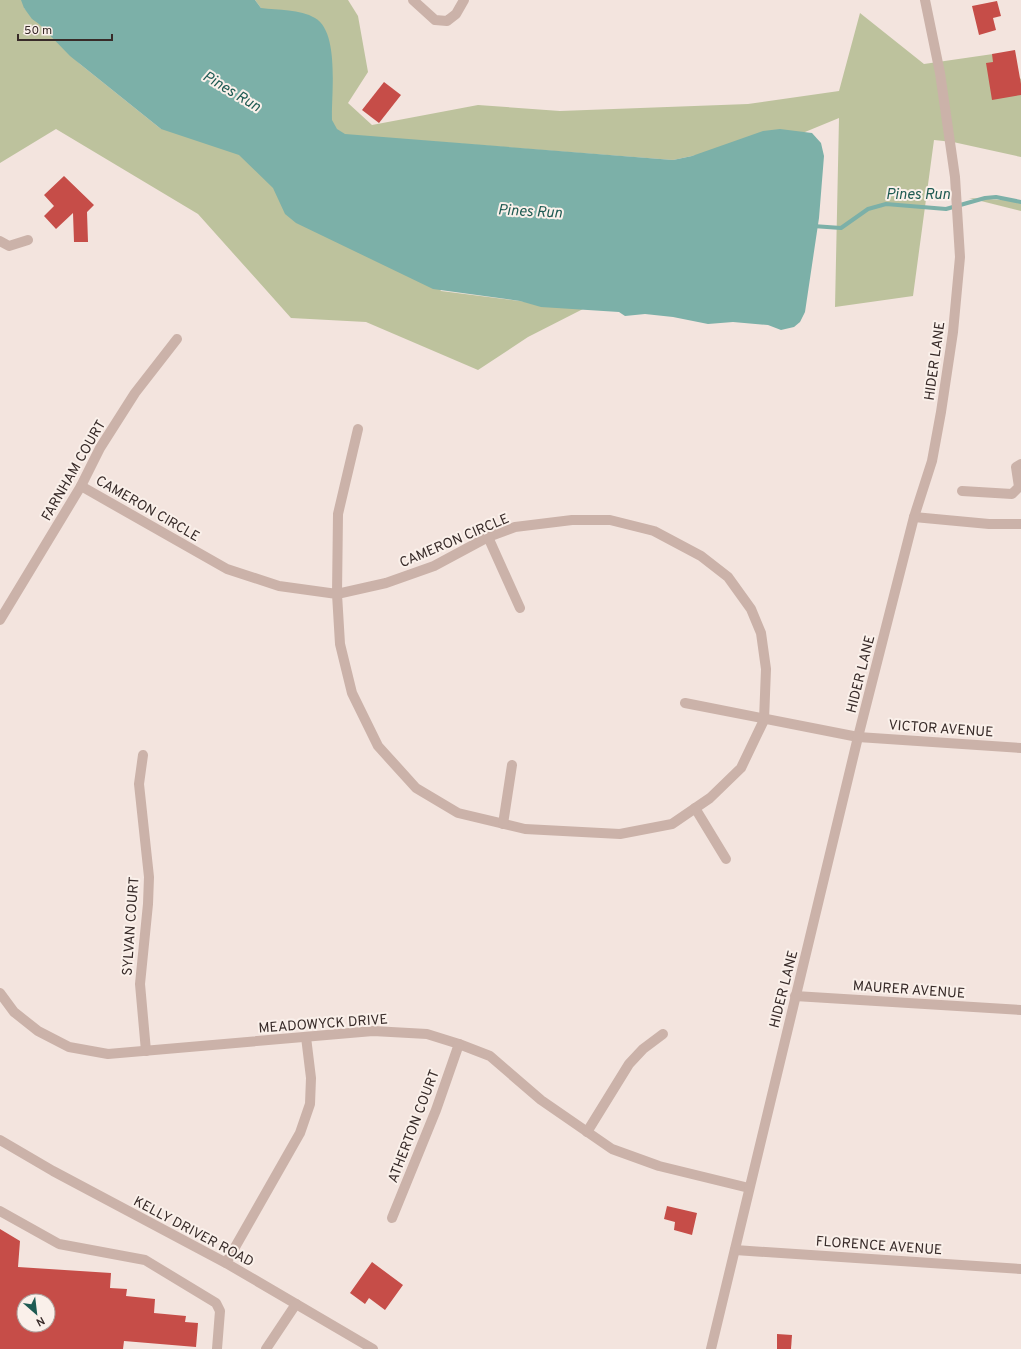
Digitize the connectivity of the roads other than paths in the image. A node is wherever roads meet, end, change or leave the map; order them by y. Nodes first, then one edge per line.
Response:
1 (413, 0) edge
2 (464, 0) edge
3 (925, 0) edge
4 (28, 240) dead end
5 (0, 241) edge
6 (177, 339) dead end
7 (358, 429) dead end
8 (1021, 464) edge
9 (81, 486) junction
10 (962, 491) dead end
11 (914, 517) junction
12 (1021, 524) edge
13 (488, 537) junction
14 (337, 594) junction
15 (520, 608) dead end
16 (0, 620) edge
17 (686, 703) dead end
18 (764, 720) junction
19 (858, 736) junction
20 (1021, 748) edge
21 (143, 755) dead end
22 (512, 765) dead end
23 (695, 808) junction
24 (503, 824) junction
25 (726, 859) dead end
26 (0, 993) edge
27 (795, 996) junction
28 (1021, 1010) edge
29 (663, 1034) dead end
30 (306, 1037) junction
31 (459, 1044) junction
32 (146, 1051) junction
33 (587, 1132) junction
34 (0, 1140) edge
35 (749, 1188) junction
36 (0, 1211) edge
37 (392, 1218) dead end
38 (735, 1250) junction
39 (226, 1263) junction
40 (1021, 1268) edge
41 (296, 1304) junction
42 (217, 1349) edge
43 (266, 1349) edge
44 (373, 1349) edge
45 (711, 1349) edge

1 - 2 street
3 - 11 street, HIDER LANE
4 - 5 street
6 - 9 street, FARNHAM COURT
7 - 14 street
8 - 10 street
9 - 14 street, CAMERON CIRCLE
9 - 16 street, FARNHAM COURT
11 - 12 street
11 - 19 street, HIDER LANE
13 - 14 street, CAMERON CIRCLE
13 - 15 street
13 - 18 street, CAMERON CIRCLE
14 - 24 street, CAMERON CIRCLE
17 - 18 street
18 - 19 street
18 - 23 street, CAMERON CIRCLE
19 - 20 street, VICTOR AVENUE
19 - 27 street, HIDER LANE
21 - 32 street, SYLVAN COURT
22 - 24 street
23 - 24 street, CAMERON CIRCLE
23 - 25 street
26 - 32 street, MEADOWYCK DRIVE
27 - 28 street, MAURER AVENUE
27 - 35 street, HIDER LANE
29 - 33 street
30 - 31 street, MEADOWYCK DRIVE
30 - 32 street, MEADOWYCK DRIVE
30 - 39 street
31 - 33 street, MEADOWYCK DRIVE
31 - 37 street, ATHERTON COURT
33 - 35 street, MEADOWYCK DRIVE
34 - 39 street, KELLY DRIVER ROAD
35 - 38 street, HIDER LANE
36 - 42 street
38 - 40 street, FLORENCE AVENUE
38 - 45 street, HIDER LANE
39 - 41 street, KELLY DRIVER ROAD
41 - 43 street
41 - 44 street, KELLY DRIVER ROAD

